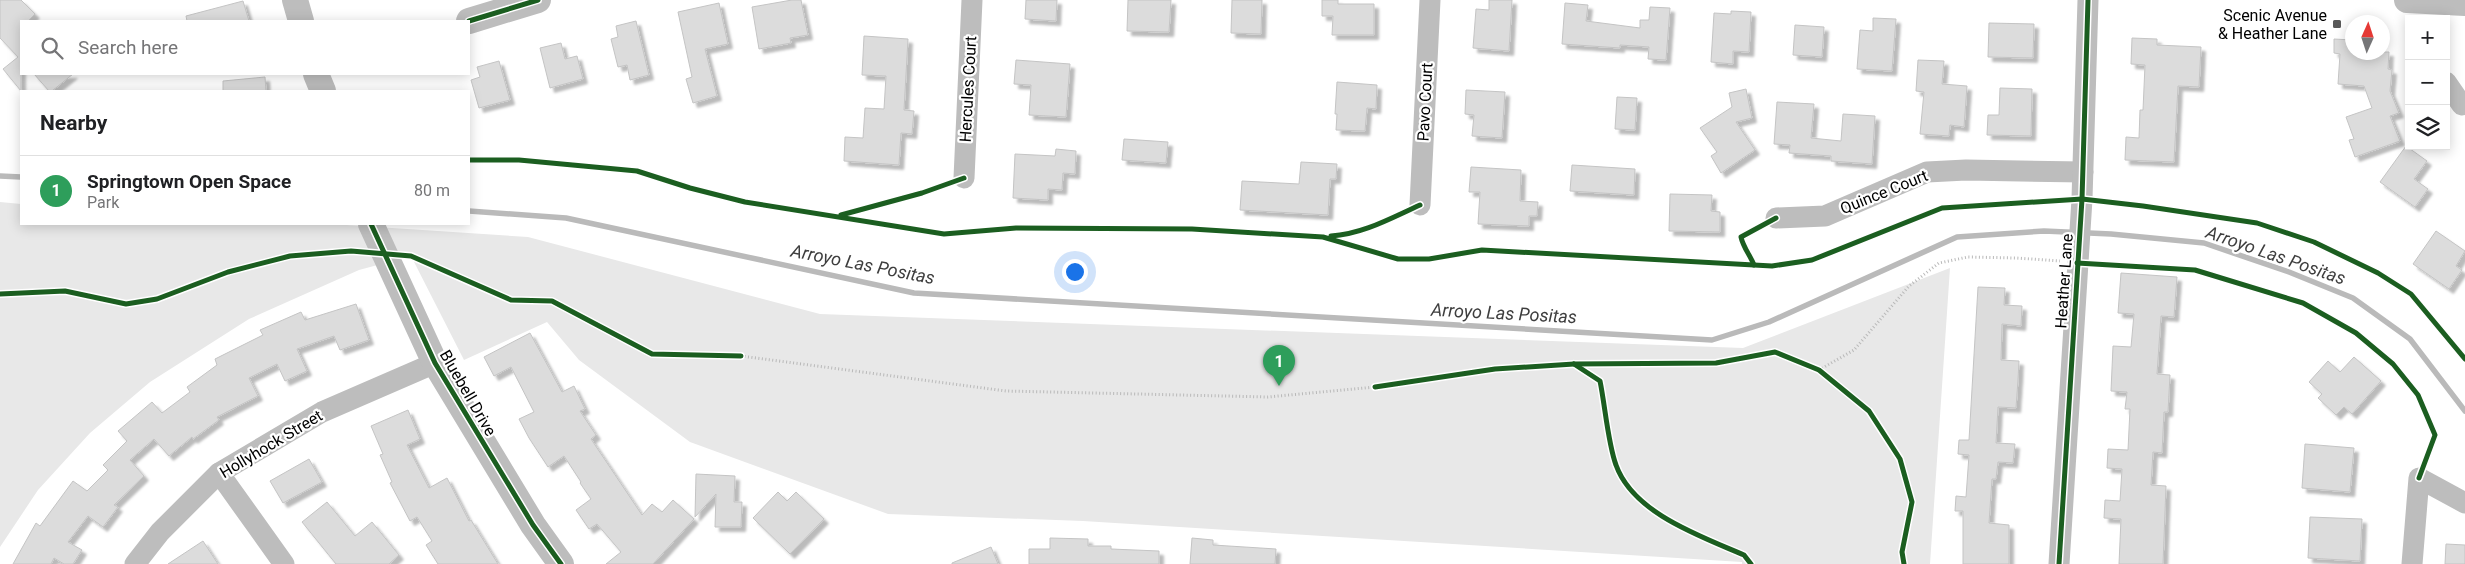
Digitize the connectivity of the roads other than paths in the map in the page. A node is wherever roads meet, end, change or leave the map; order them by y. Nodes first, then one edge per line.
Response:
1 (294, 0) edge
2 (538, 0) edge
3 (972, 0) edge
4 (1430, 0) edge
5 (2088, 0) edge
6 (2407, 0) edge
7 (2447, 6) edge
8 (301, 20) edge
9 (470, 21) edge
10 (316, 75) edge
11 (2450, 88) edge
12 (322, 90) edge
13 (2462, 105) dead end
14 (2083, 172) junction
15 (964, 178) dead end
16 (1420, 205) dead end
17 (1776, 218) dead end
18 (374, 231) edge
19 (435, 363) junction
20 (219, 473) junction
21 (2465, 503) edge
22 (135, 564) edge
23 (284, 564) edge
24 (561, 564) edge
25 (2059, 564) edge
26 (2412, 564) edge

1 - 8 street
2 - 9 street
3 - 15 street, Hercules Court
4 - 16 street, Pavo Court
5 - 14 street, Heather Lane
6 - 7 street
10 - 12 street
11 - 13 street
14 - 17 street, Quince Court
14 - 25 street, Heather Lane
18 - 19 street, Bluebell Drive
19 - 20 street, Hollyhock Street
19 - 24 street, Bluebell Drive
20 - 22 street, Hollyhock Street
20 - 23 street
21 - 26 street

